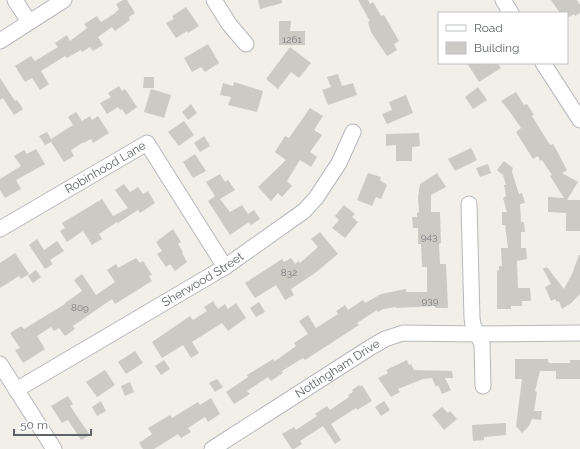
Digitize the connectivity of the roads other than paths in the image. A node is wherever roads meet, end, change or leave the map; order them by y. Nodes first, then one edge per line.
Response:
1 (15, 0) edge
2 (64, 0) edge
3 (214, 0) edge
4 (503, 0) edge
5 (510, 12) edge
6 (29, 22) junction
7 (0, 40) edge
8 (246, 44) dead end
9 (545, 64) edge
10 (580, 120) edge
11 (353, 132) dead end
12 (469, 204) dead end
13 (0, 229) edge
14 (225, 267) junction
15 (580, 333) edge
16 (478, 334) junction
17 (0, 364) edge
18 (483, 386) dead end
19 (16, 390) junction
20 (54, 449) edge
21 (212, 449) edge

1 - 6 street
2 - 6 street
3 - 8 street
4 - 5 street
6 - 7 street
9 - 10 street
11 - 14 street, Sherwood Street
12 - 16 street
13 - 14 street, Robinhood Lane
14 - 19 street, Sherwood Street
15 - 16 street, Nottingham Drive
16 - 18 street
16 - 21 street, Nottingham Drive
17 - 19 street
19 - 20 street

